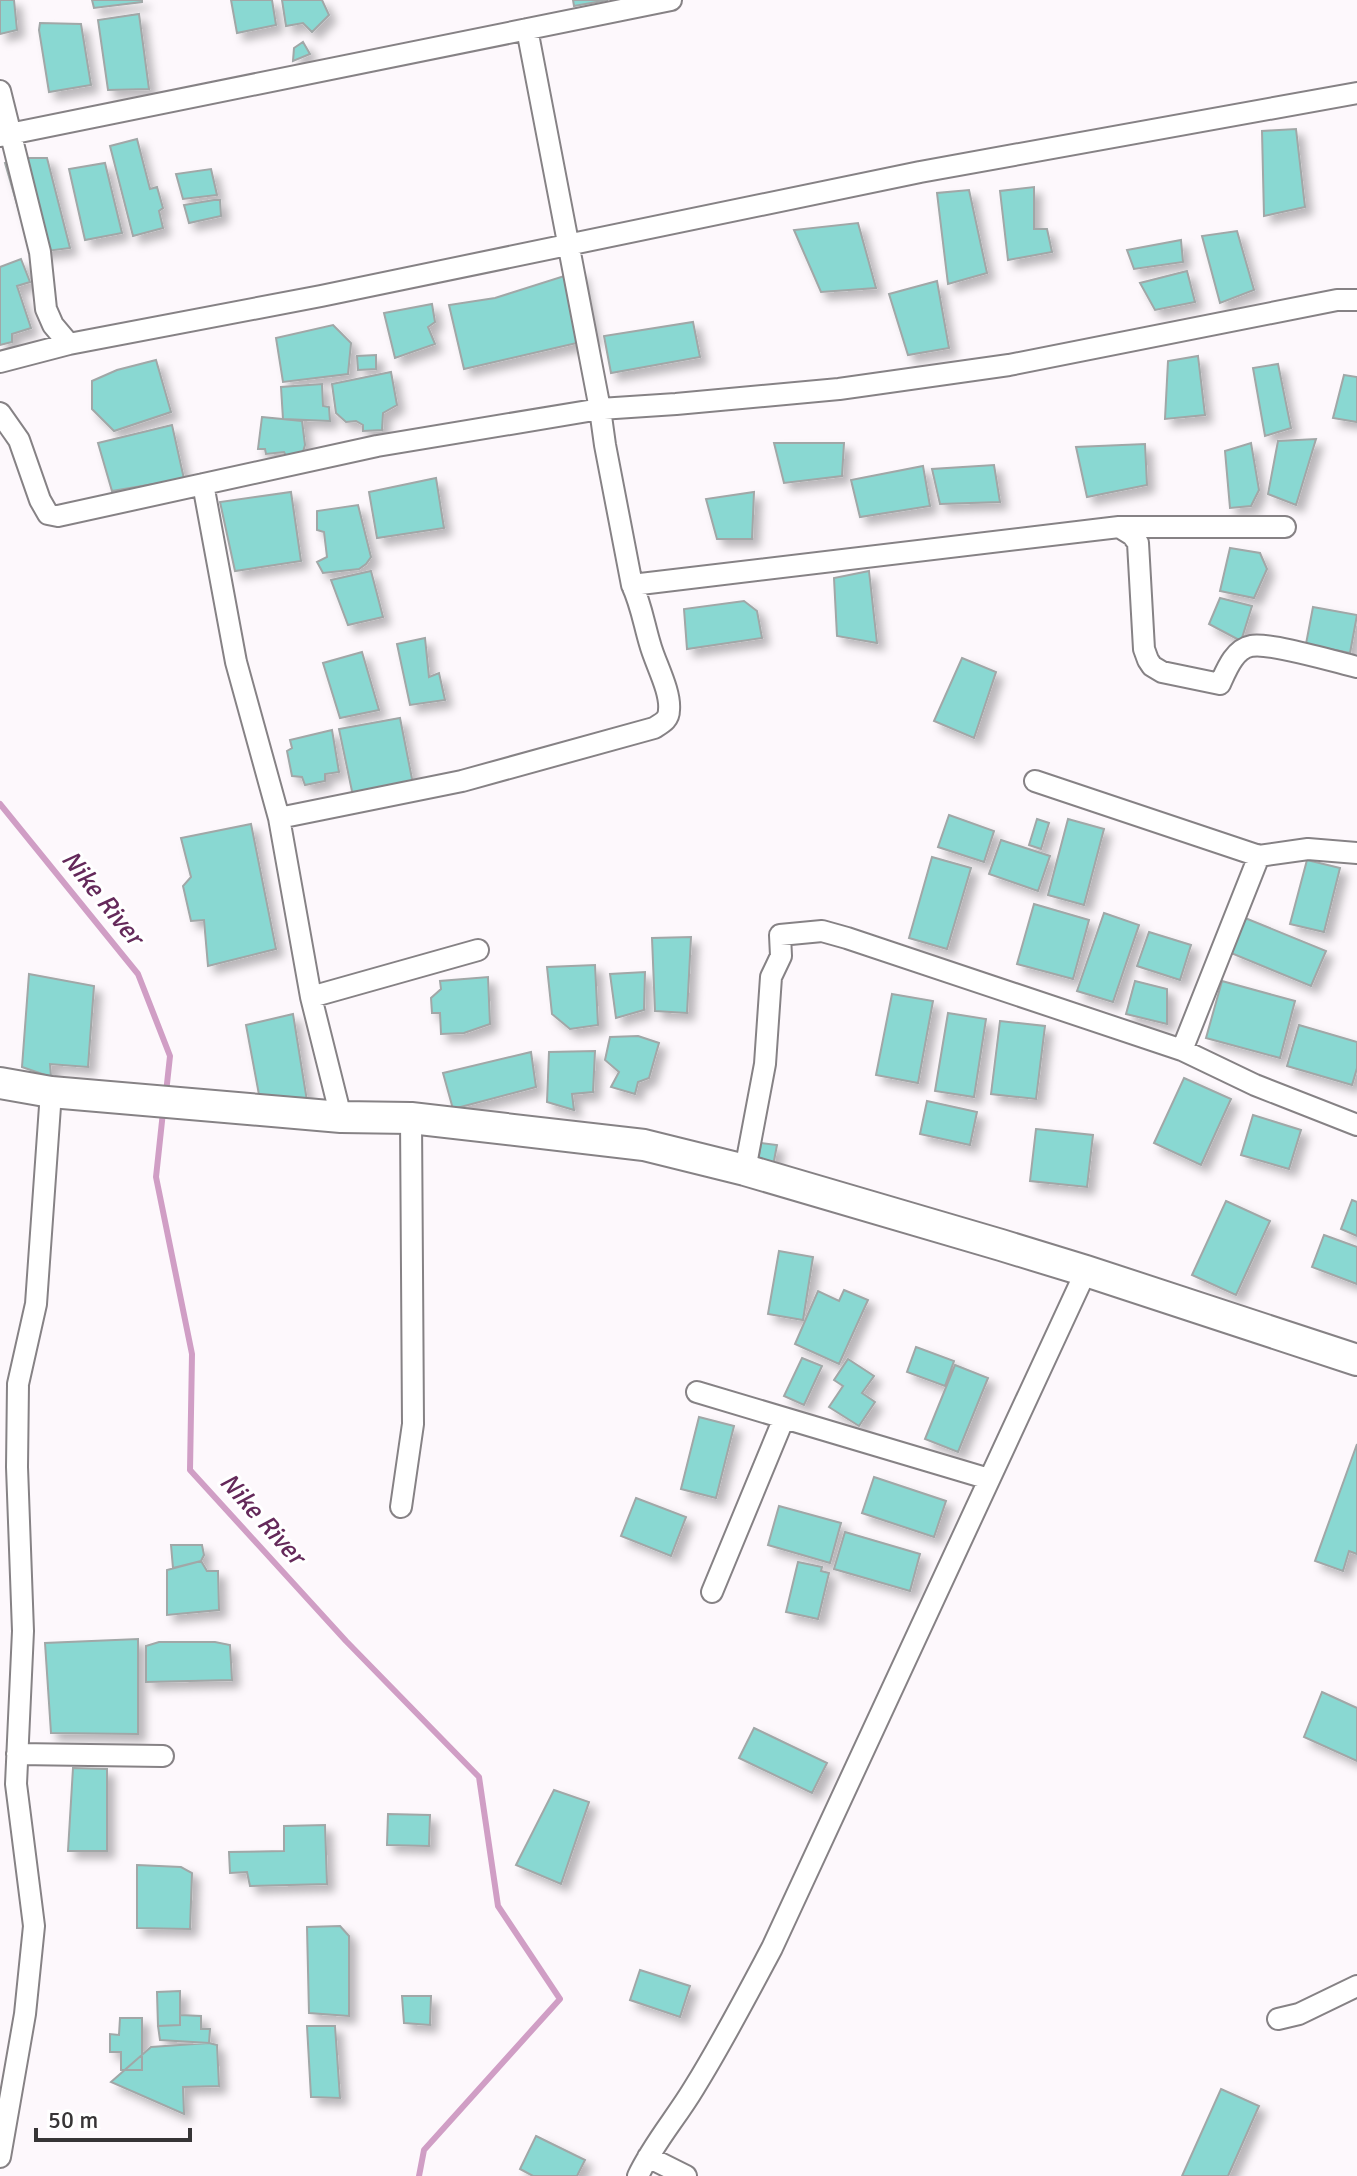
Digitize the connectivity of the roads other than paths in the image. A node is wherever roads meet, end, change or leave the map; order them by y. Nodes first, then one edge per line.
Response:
1 (671, 0) edge
2 (527, 29) junction
3 (0, 91) edge
4 (1357, 93) edge
5 (6, 134) edge
6 (567, 244) junction
7 (1357, 300) edge
8 (69, 344) junction
9 (0, 362) edge
10 (600, 409) junction
11 (0, 413) edge
12 (203, 484) junction
13 (1119, 527) junction
14 (1285, 527) dead end
15 (632, 585) junction
16 (1357, 667) edge
17 (1035, 781) dead end
18 (279, 818) junction
19 (1357, 853) edge
20 (1259, 856) junction
21 (478, 950) dead end
22 (311, 997) junction
23 (1182, 1050) junction
24 (0, 1083) edge
25 (51, 1092) junction
26 (341, 1117) junction
27 (411, 1118) junction
28 (1357, 1125) edge
29 (745, 1170) junction
30 (1086, 1271) junction
31 (1357, 1360) edge
32 (9, 1380) edge
33 (697, 1392) dead end
34 (784, 1418) junction
35 (989, 1479) junction
36 (401, 1507) dead end
37 (712, 1592) dead end
38 (9, 1712) edge
39 (17, 1754) junction
40 (163, 1756) dead end
41 (1357, 1986) edge
42 (1278, 2019) dead end
43 (0, 2157) edge
44 (648, 2157) junction
45 (638, 2176) edge
46 (686, 2176) edge

1 - 2 street
2 - 5 street
2 - 6 street
3 - 5 street
4 - 6 street
5 - 8 street
6 - 8 street
6 - 10 street
7 - 10 street
8 - 9 street
10 - 12 street
10 - 15 street
11 - 12 street
12 - 18 street
13 - 14 street
13 - 15 street
13 - 16 street
15 - 18 street
17 - 20 street
18 - 22 street
19 - 20 street
20 - 23 street
21 - 22 street
22 - 26 street
23 - 28 street
23 - 29 street
24 - 25 main road
25 - 26 main road
25 - 32 street
26 - 27 main road
27 - 29 main road
27 - 36 street
29 - 30 main road
30 - 31 main road
30 - 35 street
32 - 38 street
33 - 34 street
34 - 35 street
34 - 37 street
35 - 44 street
38 - 39 street
39 - 40 street
39 - 43 street
41 - 42 street
44 - 45 street
44 - 46 street

